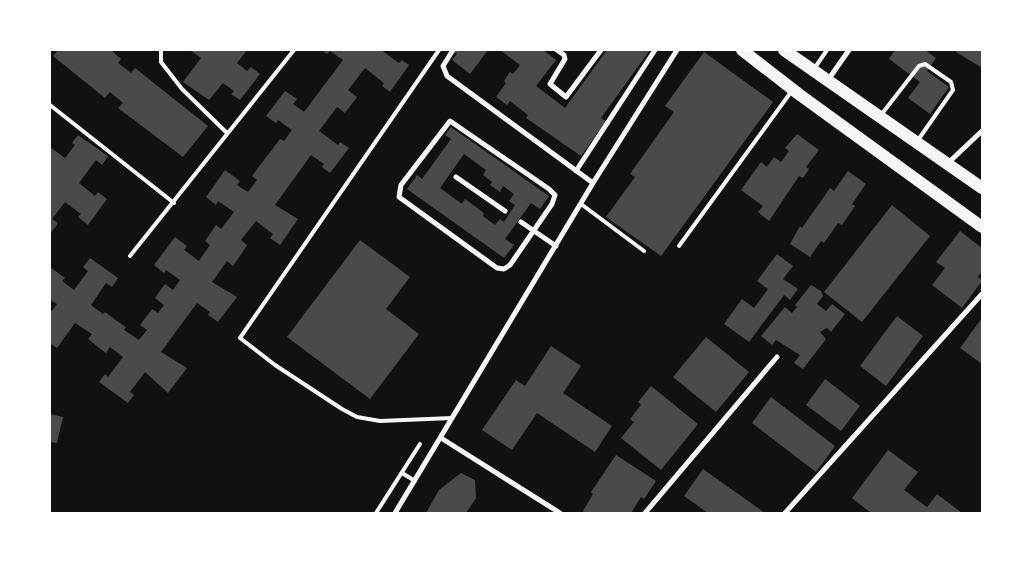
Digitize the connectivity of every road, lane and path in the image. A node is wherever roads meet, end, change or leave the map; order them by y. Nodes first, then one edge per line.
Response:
1 (161, 50) edge
2 (294, 50) edge
3 (439, 50) edge
4 (453, 50) edge
5 (557, 50) edge
6 (600, 50) edge
7 (655, 50) edge
8 (678, 50) edge
9 (742, 50) edge
10 (784, 50) edge
11 (827, 50) edge
12 (850, 50) edge
13 (813, 70) junction
14 (828, 81) junction
15 (792, 89) junction
16 (50, 104) edge
17 (880, 117) junction
18 (982, 131) edge
19 (227, 133) junction
20 (916, 143) junction
21 (946, 164) junction
22 (576, 171) junction
23 (456, 177) dead end
24 (593, 183) junction
25 (982, 188) edge
26 (174, 203) junction
27 (581, 204) junction
28 (505, 211) dead end
29 (521, 222) dead end
30 (982, 227) edge
31 (534, 231) junction
32 (556, 246) junction
33 (680, 246) dead end
34 (644, 251) dead end
35 (130, 256) dead end
36 (982, 294) edge
37 (776, 357) dead end
38 (452, 418) junction
39 (441, 438) junction
40 (420, 444) dead end
41 (402, 473) junction
42 (414, 481) junction
43 (376, 513) edge
44 (395, 513) edge
45 (560, 513) edge
46 (645, 513) edge
47 (785, 513) edge

1 - 19 lane
2 - 19 lane
3 - 38 lane
4 - 22 street
5 - 6 street
7 - 22 street
8 - 24 street
9 - 15 main road
10 - 13 main road
11 - 13 lane
12 - 14 street
13 - 14 main road
14 - 17 main road
15 - 30 main road
15 - 33 lane
16 - 26 lane
17 - 20 main road
17 - 20 lane
18 - 21 street
19 - 26 lane
20 - 21 main road
21 - 25 main road
22 - 24 street
23 - 28 street
24 - 27 street
26 - 35 lane
27 - 32 street
27 - 34 lane
29 - 31 street
31 - 31 street
31 - 32 street
32 - 38 street
36 - 47 street
37 - 46 street
38 - 39 street
39 - 42 street
39 - 45 street
40 - 41 lane
41 - 42 lane
41 - 43 lane
42 - 44 street

